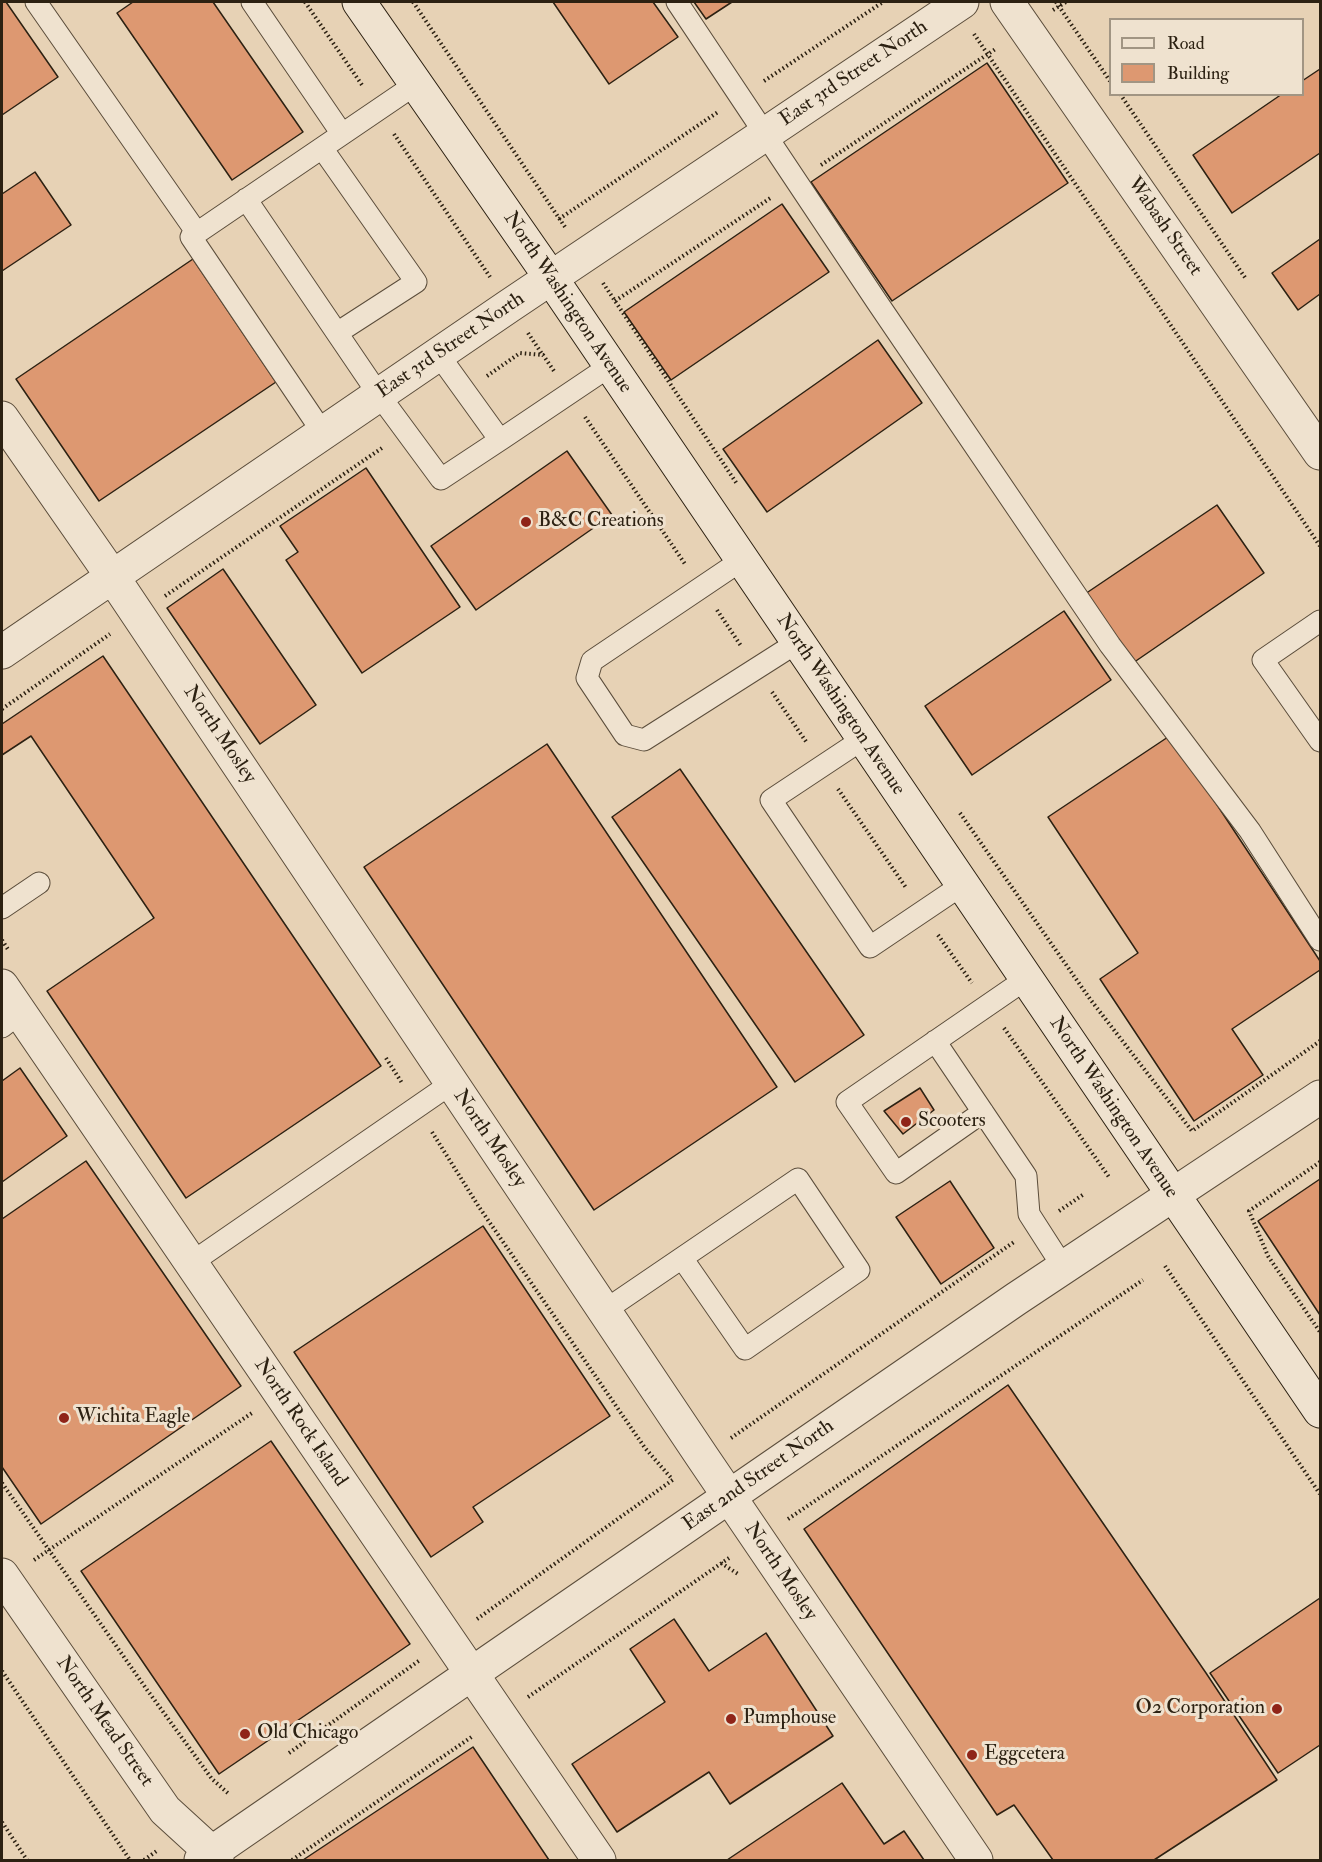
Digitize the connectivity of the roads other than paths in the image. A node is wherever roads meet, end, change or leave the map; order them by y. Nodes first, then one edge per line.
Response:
1 (36, 2) edge
2 (252, 2) edge
3 (359, 2) edge
4 (677, 2) edge
5 (1007, 2) edge
6 (958, 4) edge
7 (416, 84) junction
8 (342, 134) junction
9 (765, 134) junction
10 (322, 148) junction
11 (246, 199) junction
12 (197, 232) junction
13 (550, 278) junction
14 (337, 333) junction
15 (438, 354) junction
16 (610, 366) junction
17 (379, 395) junction
18 (2, 418) edge
19 (323, 433) junction
20 (500, 440) junction
21 (1320, 453) edge
22 (742, 560) junction
23 (112, 576) junction
24 (1320, 621) edge
25 (798, 642) junction
26 (2, 652) edge
27 (863, 739) junction
28 (1320, 741) edge
29 (39, 883) dead end
30 (962, 885) junction
31 (2, 908) edge
32 (1320, 940) edge
33 (1026, 979) junction
34 (2, 986) edge
35 (11, 1020) edge
36 (935, 1041) junction
37 (452, 1083) junction
38 (1320, 1097) edge
39 (983, 1112) junction
40 (1173, 1195) junction
41 (682, 1258) junction
42 (191, 1263) junction
43 (1063, 1267) junction
44 (604, 1311) junction
45 (1320, 1410) edge
46 (729, 1497) junction
47 (3, 1577) edge
48 (472, 1674) junction
49 (210, 1858) edge
50 (599, 1860) edge
51 (976, 1860) edge

1 - 12 lane
2 - 8 lane
3 - 7 street, North Washington Avenue
4 - 9 lane
5 - 21 street, Wabash Street
6 - 9 street, East 3rd Street North
7 - 8 lane
7 - 13 street, North Washington Avenue
8 - 10 lane
9 - 13 street, East 3rd Street North
9 - 32 lane
10 - 11 lane
10 - 14 lane
11 - 12 lane
11 - 14 lane
12 - 19 lane
13 - 15 street, East 3rd Street North
13 - 16 street, North Washington Avenue
14 - 17 lane
15 - 17 street, East 3rd Street North
15 - 20 lane
16 - 20 lane
16 - 22 street, North Washington Avenue
17 - 19 street, East 3rd Street North
17 - 20 lane
18 - 23 street, North Mosley
19 - 23 street, East 3rd Street North
22 - 25 street, North Washington Avenue
22 - 25 lane
23 - 26 street, East 3rd Street North
23 - 37 street, North Mosley
24 - 28 lane
25 - 27 street, North Washington Avenue
27 - 30 street, North Washington Avenue
27 - 30 lane
29 - 31 lane
30 - 33 street, North Washington Avenue
33 - 36 lane
33 - 40 street, North Washington Avenue
34 - 35 street, North Rock Island
35 - 42 street, North Rock Island
36 - 39 lane
36 - 39 lane
37 - 42 lane
37 - 44 street, North Mosley
38 - 40 street, East 2nd Street North
39 - 43 lane
40 - 43 street, East 2nd Street North
40 - 45 street, North Washington Avenue
41 - 41 lane
41 - 44 lane
42 - 48 street, North Rock Island
43 - 46 street, East 2nd Street North
44 - 46 street, North Mosley
46 - 48 street, East 2nd Street North
46 - 51 street, North Mosley
47 - 49 street, North Mead Street
48 - 49 street, East 2nd Street North
48 - 50 street, North Rock Island

